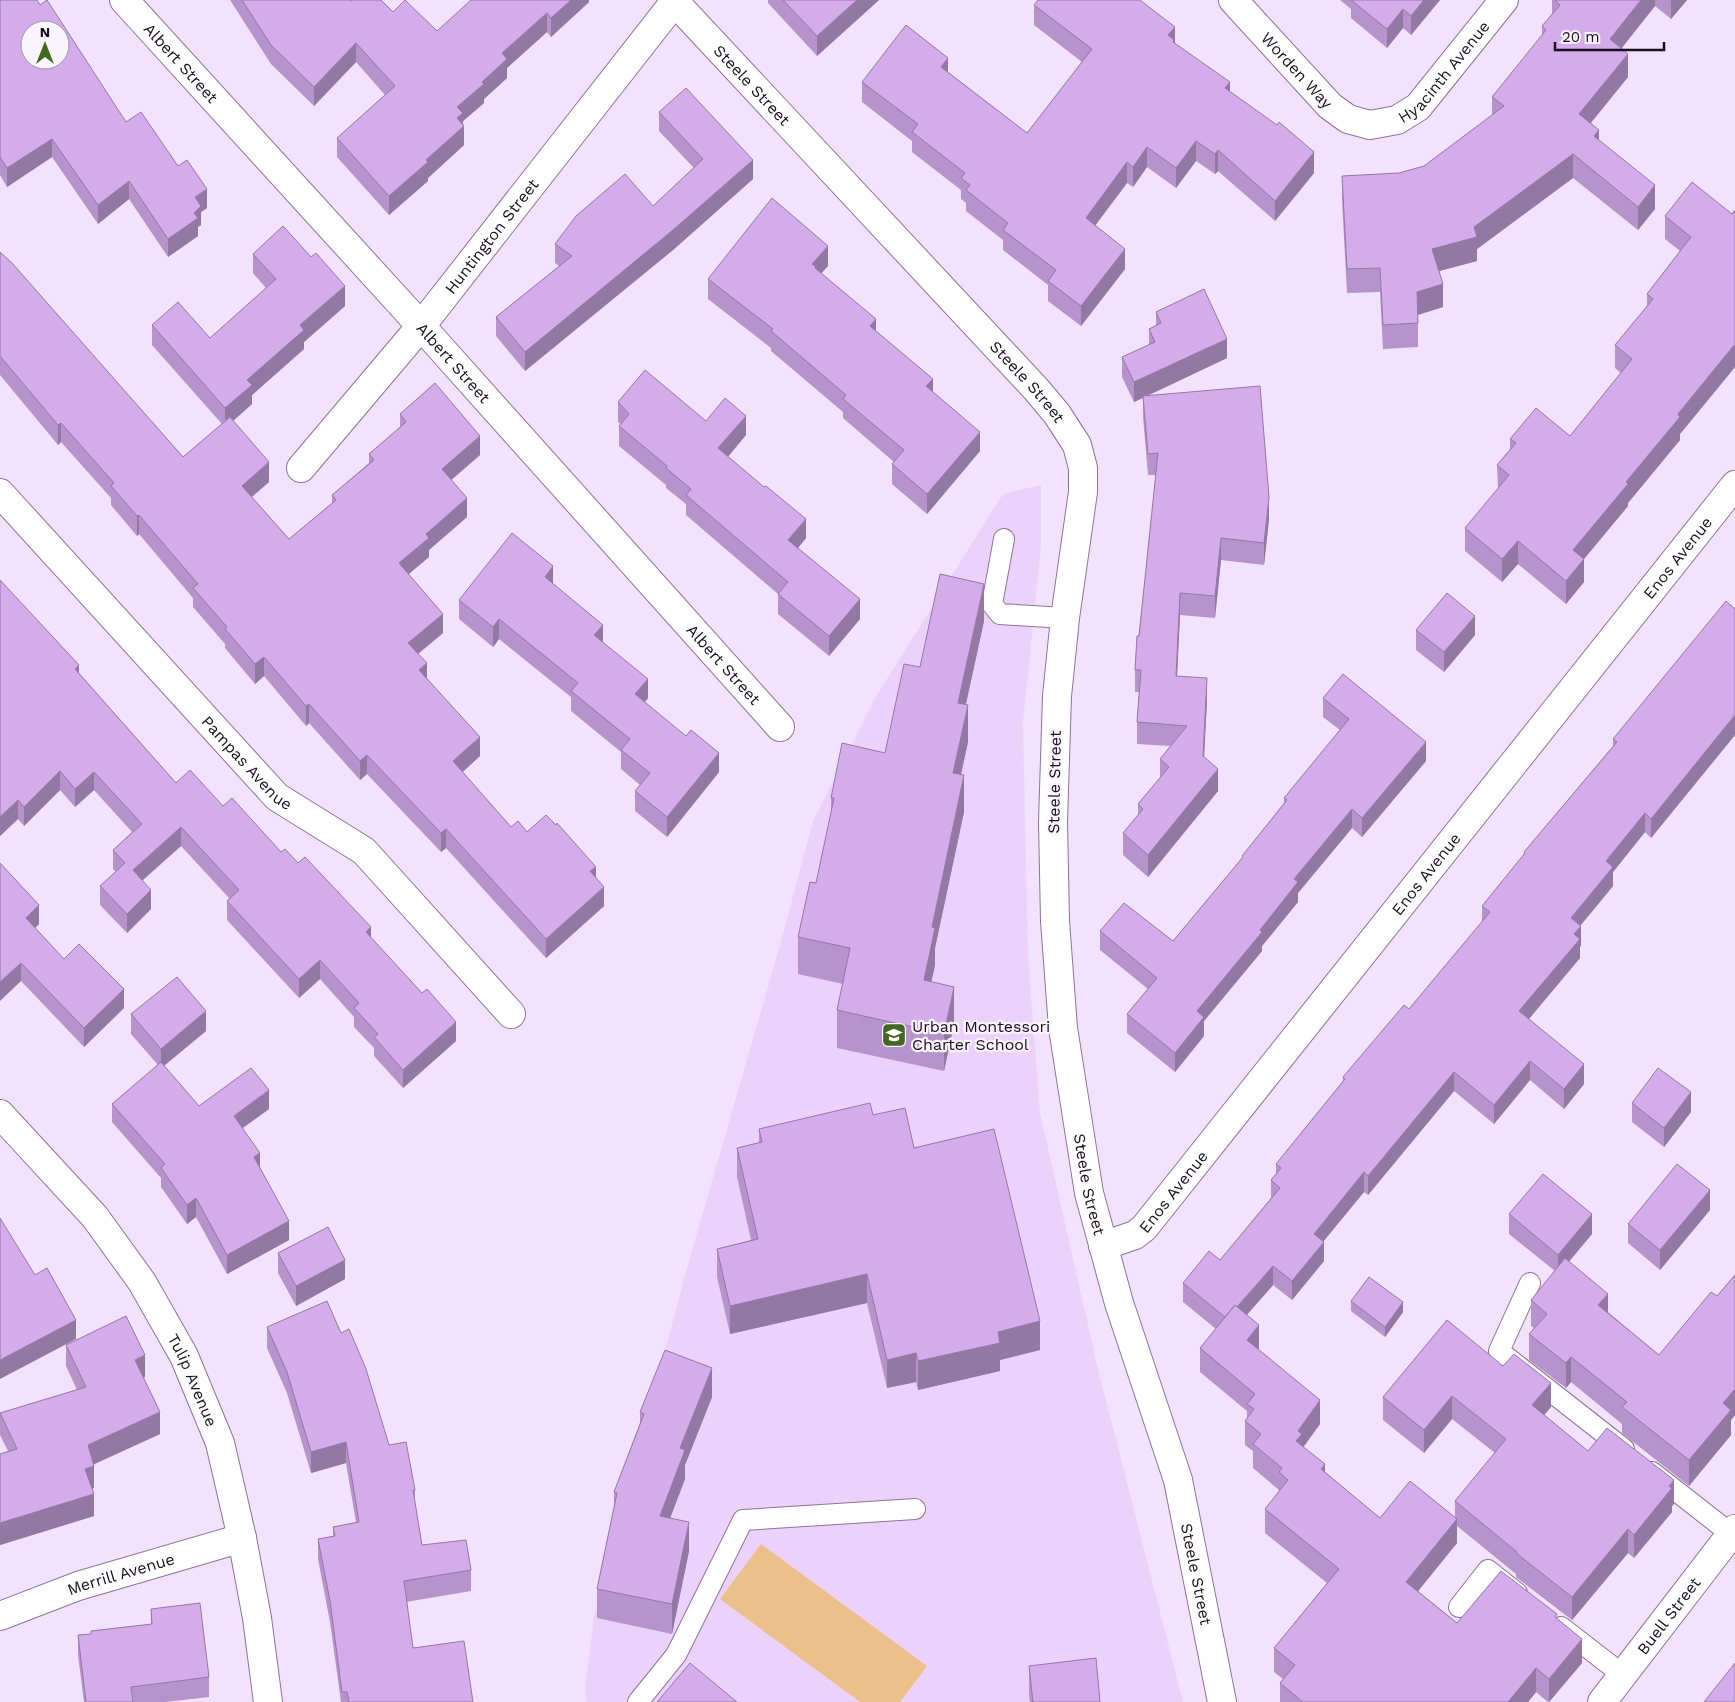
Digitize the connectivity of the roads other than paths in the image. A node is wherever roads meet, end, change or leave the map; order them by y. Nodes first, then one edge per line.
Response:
1 (124, 0) edge
2 (675, 0) edge
3 (1234, 0) edge
4 (1504, 0) edge
5 (1370, 125) joint
6 (421, 326) junction
7 (301, 468) dead end
8 (1735, 485) edge
9 (0, 493) edge
10 (1004, 539) dead end
11 (1065, 618) junction
12 (780, 727) dead end
13 (511, 1014) dead end
14 (0, 1114) edge
15 (1103, 1246) junction
16 (1530, 1283) dead end
17 (915, 1509) dead end
18 (1734, 1533) edge
19 (242, 1538) junction
20 (1459, 1607) dead end
21 (0, 1616) edge
22 (1622, 1675) junction
23 (268, 1702) edge
24 (638, 1702) edge
25 (1222, 1702) edge
26 (1602, 1702) edge

1 - 6 street, Albert Street
2 - 6 street, Huntington Street
2 - 11 street, Steele Street
3 - 5 street, Worden Way
4 - 5 street, Hyacinth Avenue
6 - 7 street, Huntington Street
6 - 12 street, Albert Street
8 - 15 street, Enos Avenue
9 - 13 street, Pampas Avenue
10 - 11 lane
11 - 15 street, Steele Street
14 - 19 street, Tulip Avenue
15 - 25 street, Steele Street
16 - 18 lane
17 - 24 lane
18 - 22 street, Buell Street
19 - 21 street, Merrill Avenue
19 - 23 street, Tulip Avenue
20 - 22 lane
22 - 26 street, Buell Street

